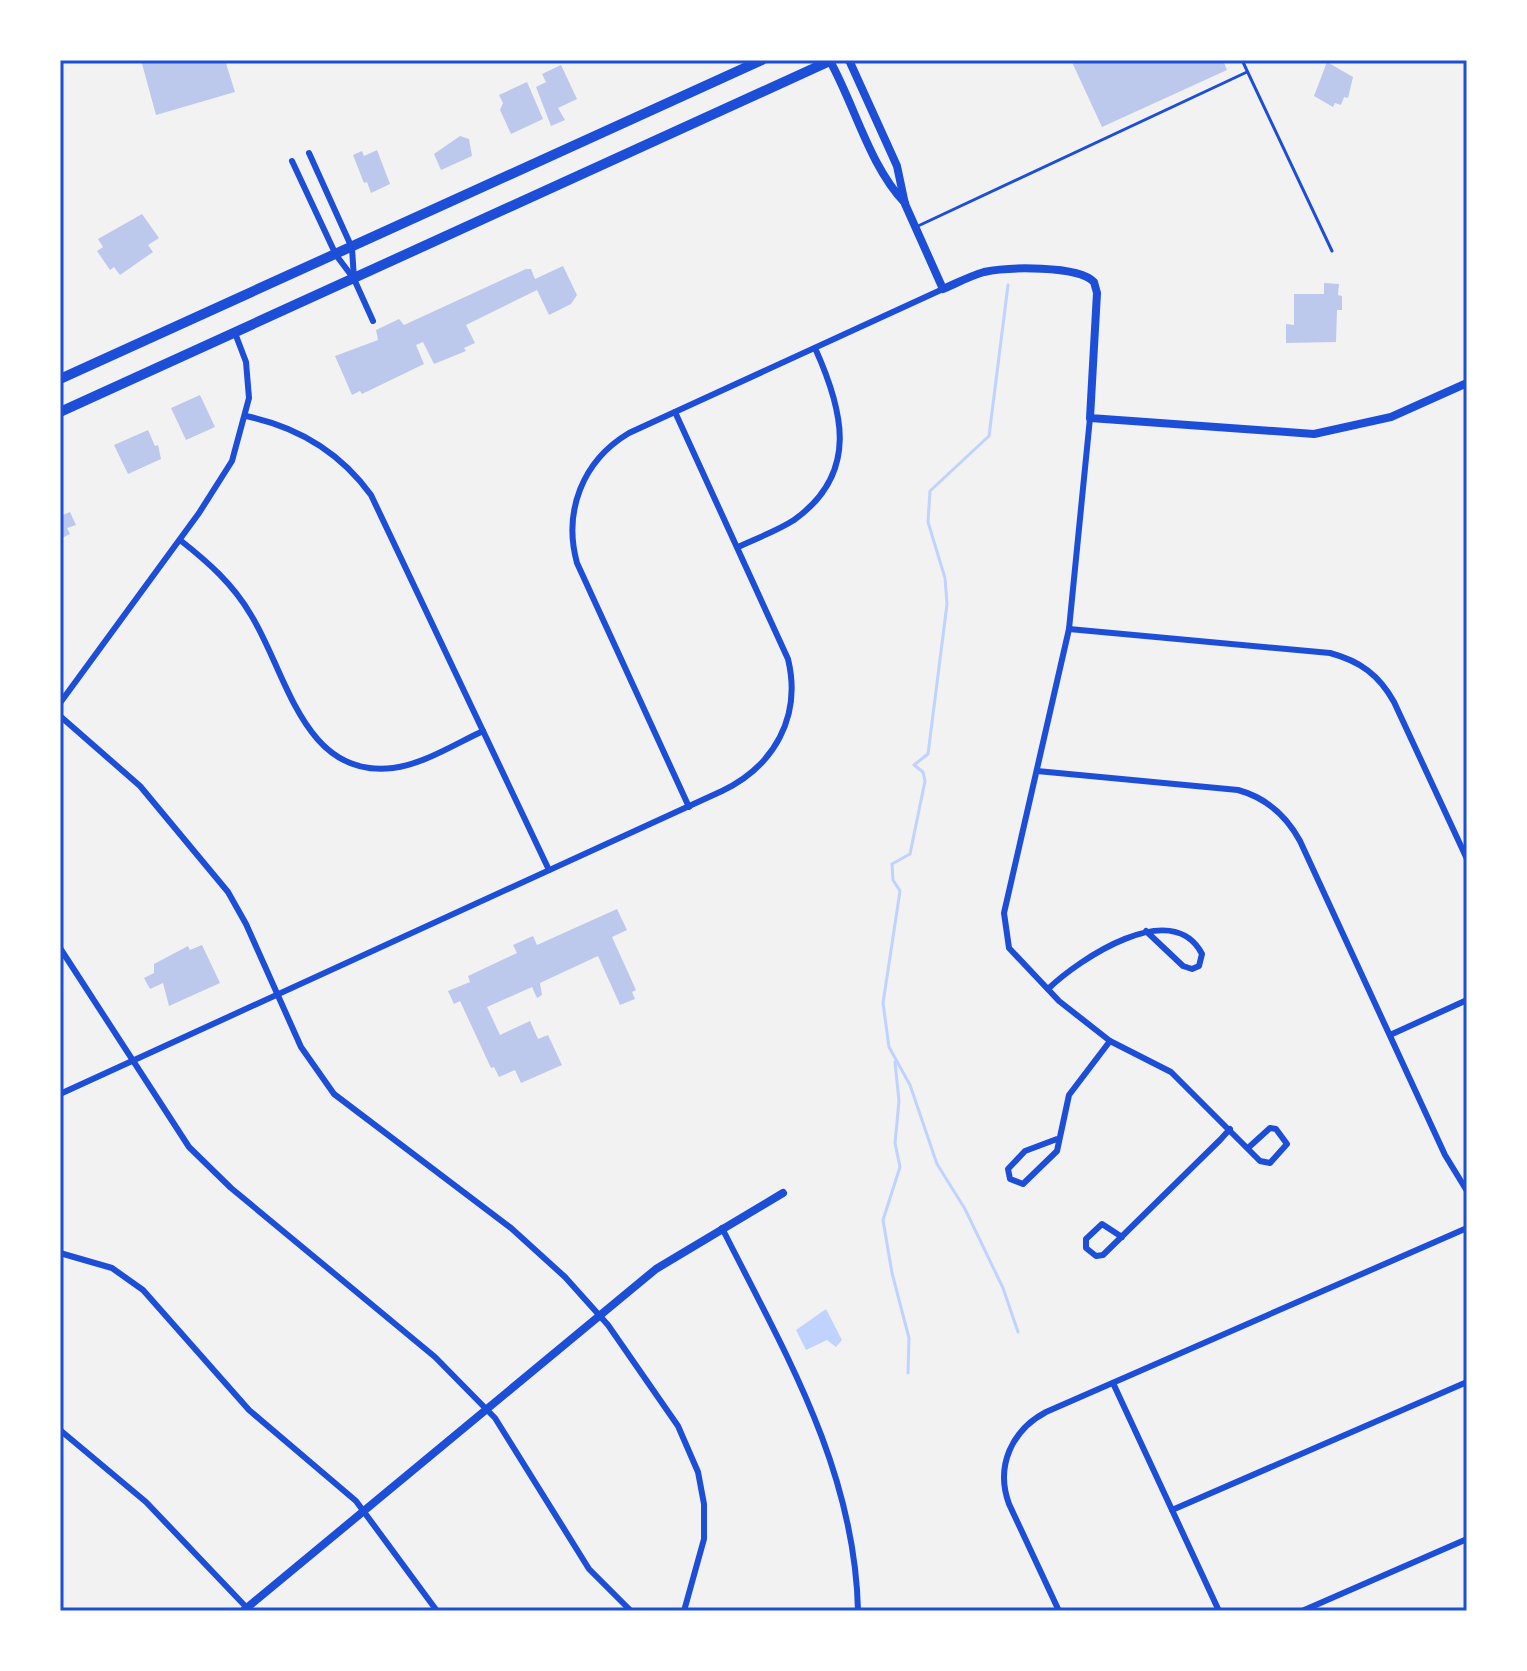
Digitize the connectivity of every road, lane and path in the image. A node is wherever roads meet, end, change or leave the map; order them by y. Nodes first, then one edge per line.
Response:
1 (762, 60) edge
2 (831, 60) edge
3 (849, 60) edge
4 (1242, 60) edge
5 (1247, 72) junction
6 (309, 153) dead end
7 (292, 161) dead end
8 (905, 204) junction
9 (916, 227) junction
10 (352, 248) junction
11 (1332, 251) dead end
12 (336, 255) junction
13 (354, 279) junction
14 (943, 289) junction
15 (373, 321) dead end
16 (235, 333) junction
17 (815, 348) junction
18 (60, 379) edge
19 (1467, 383) edge
20 (60, 412) edge
21 (675, 412) junction
22 (246, 416) junction
23 (1090, 418) junction
24 (180, 540) junction
25 (738, 547) junction
26 (1069, 629) junction
27 (60, 703) edge
28 (60, 716) edge
29 (483, 731) junction
30 (1037, 771) junction
31 (689, 807) junction
32 (1467, 859) edge
33 (549, 870) junction
34 (1146, 931) junction
35 (60, 948) edge
36 (1048, 989) junction
37 (278, 994) junction
38 (1467, 1000) edge
39 (1390, 1035) junction
40 (1110, 1041) junction
41 (133, 1061) junction
42 (60, 1094) edge
43 (1230, 1129) junction
44 (1057, 1139) junction
45 (1248, 1148) junction
46 (1467, 1191) edge
47 (783, 1193) dead end
48 (722, 1228) junction
49 (1467, 1228) edge
50 (1122, 1237) junction
51 (60, 1253) edge
52 (599, 1314) junction
53 (1467, 1382) edge
54 (1113, 1383) junction
55 (486, 1410) junction
56 (60, 1430) edge
57 (364, 1510) junction
58 (1172, 1510) junction
59 (1467, 1539) edge
60 (246, 1610) edge
61 (437, 1611) edge
62 (631, 1611) edge
63 (684, 1611) edge
64 (858, 1611) edge
65 (1059, 1611) edge
66 (1219, 1611) edge
67 (1302, 1611) edge

1 - 10 main road
2 - 8 street
2 - 13 main road
3 - 8 street
4 - 5 lane
5 - 9 lane
5 - 11 lane
6 - 10 street
7 - 12 street
8 - 9 street
9 - 14 street
10 - 12 main road
10 - 13 street
12 - 13 street
12 - 18 main road
13 - 15 street
13 - 16 main road
14 - 17 street
14 - 23 street
16 - 20 main road
16 - 22 street
17 - 21 street
17 - 25 street
19 - 23 street
21 - 25 street
21 - 31 street
22 - 24 street
22 - 29 street
23 - 26 street
24 - 27 street
24 - 29 street
25 - 31 street
26 - 30 street
26 - 32 street
28 - 37 street
29 - 33 street
30 - 36 street
30 - 39 street
31 - 33 street
33 - 37 street
34 - 34 street
34 - 36 street
35 - 41 street
36 - 40 street
37 - 41 street
37 - 52 street
38 - 39 street
39 - 46 street
40 - 43 street
40 - 44 street
41 - 42 street
41 - 55 street
43 - 45 street
43 - 50 street
44 - 44 street
45 - 45 street
47 - 48 street
48 - 52 street
48 - 64 street
49 - 54 street
50 - 50 street
51 - 57 street
52 - 55 street
52 - 63 street
53 - 58 street
54 - 58 street
54 - 65 street
55 - 57 street
55 - 62 street
56 - 60 street
57 - 60 street
57 - 61 street
58 - 66 street
59 - 67 street

